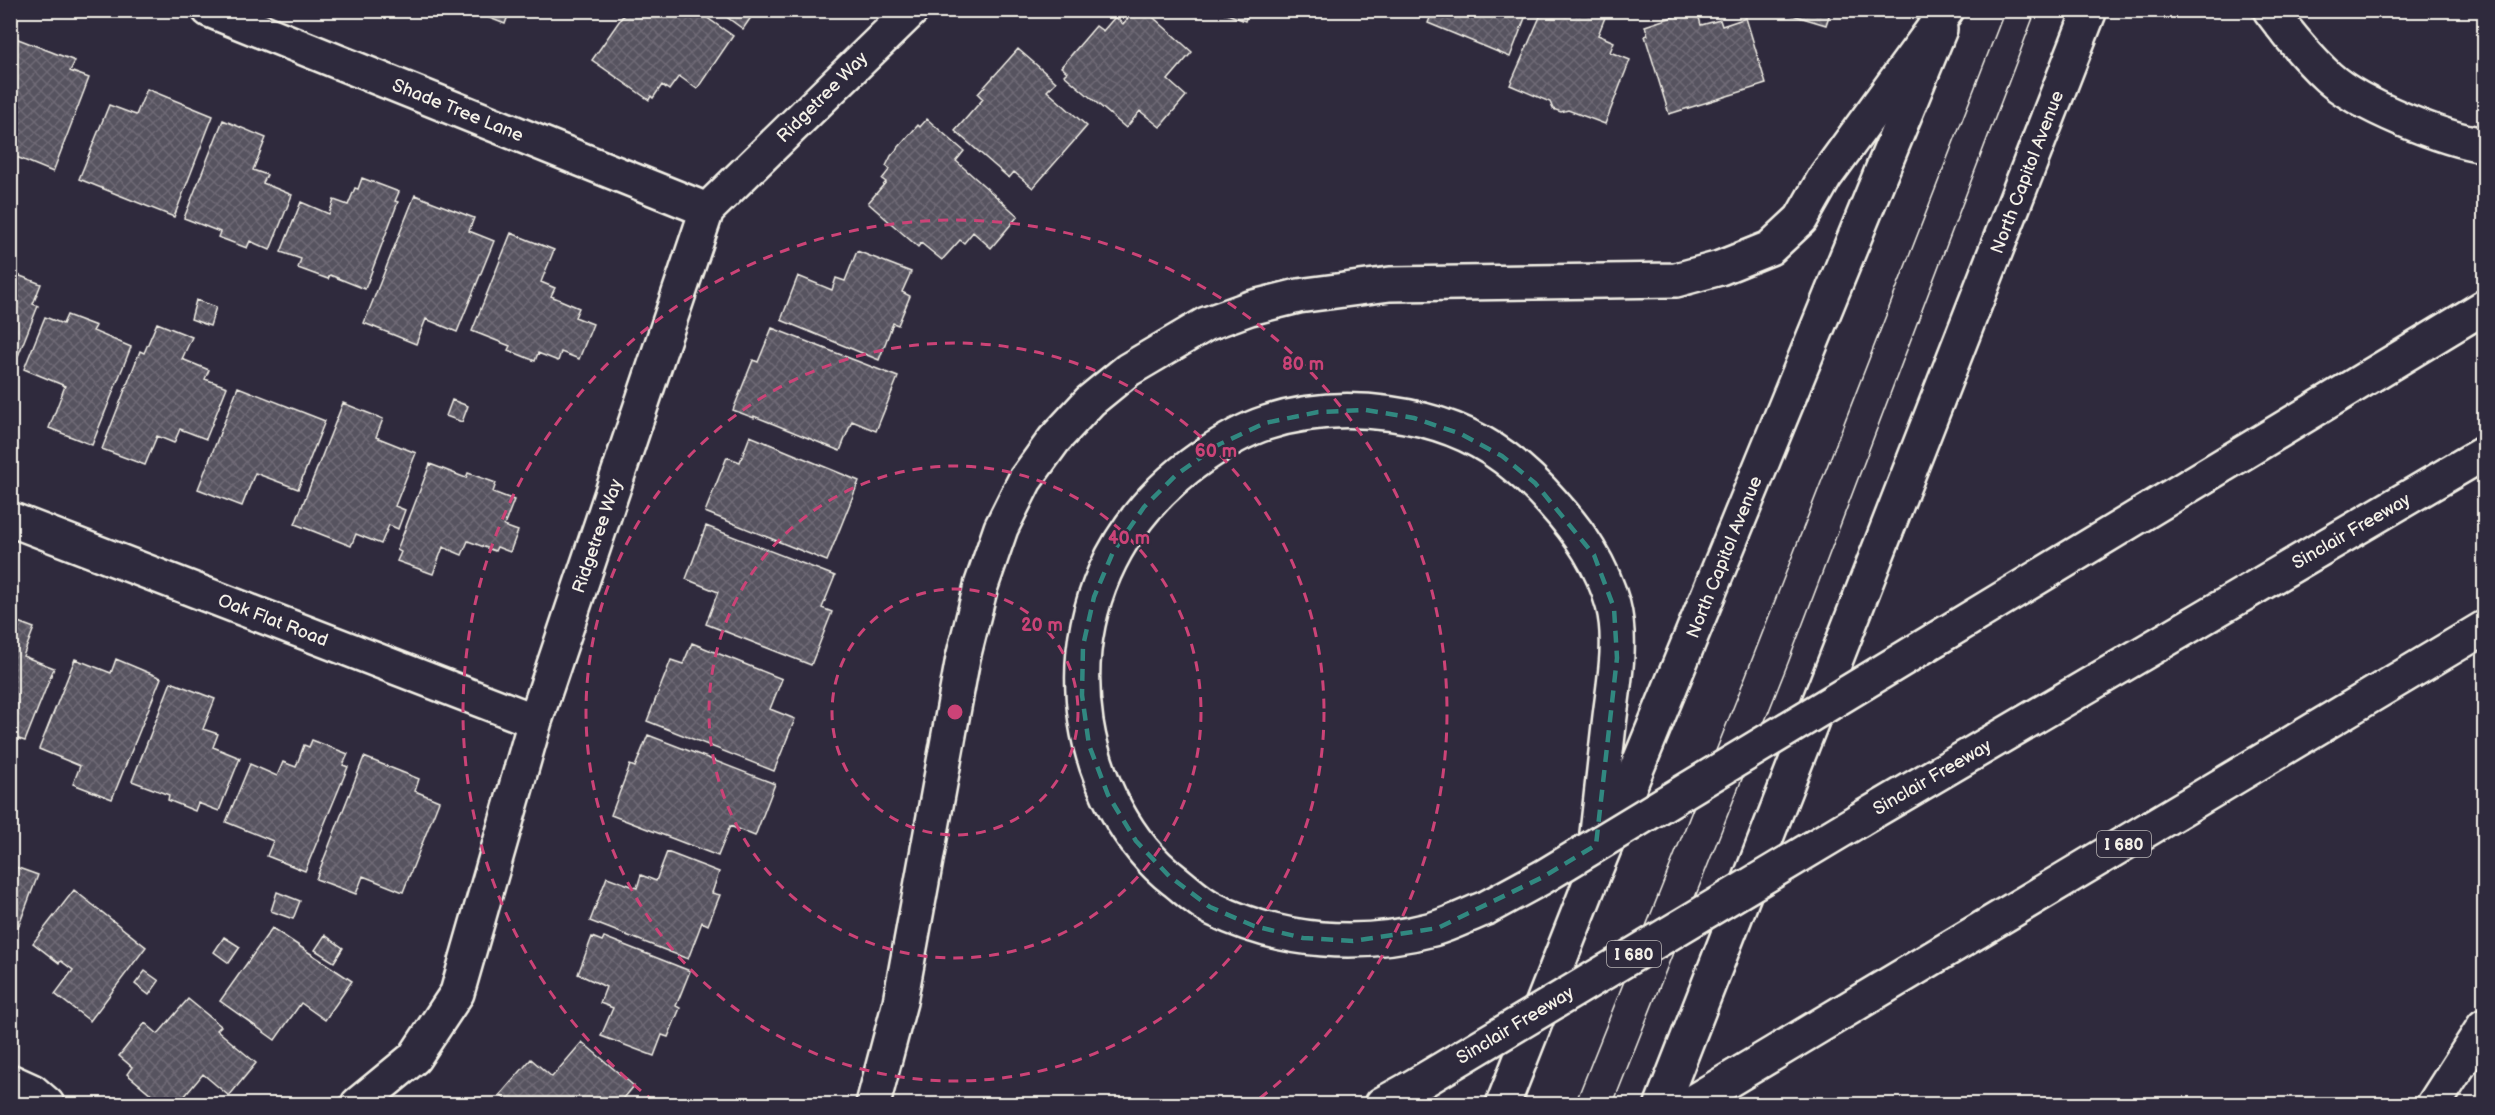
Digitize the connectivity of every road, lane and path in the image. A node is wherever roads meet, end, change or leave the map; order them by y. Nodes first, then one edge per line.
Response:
1 (209, 10) edge
2 (912, 10) edge
3 (1947, 10) edge
4 (2090, 10) edge
5 (2270, 10) edge
6 (2484, 145) edge
7 (707, 210) junction
8 (2484, 307) edge
9 (2484, 453) edge
10 (10, 519) edge
11 (2484, 628) edge
12 (535, 721) junction
13 (1592, 878) junction
14 (2484, 1026) edge
15 (10, 1081) edge
16 (1395, 1097) edge
17 (47, 1104) edge
18 (358, 1104) edge
19 (873, 1104) edge
20 (1503, 1104) edge
21 (1662, 1104) edge
22 (1689, 1104) edge
23 (2434, 1104) edge

1 - 7 main road, Shade Tree Lane
2 - 7 main road, Ridgetree Way
3 - 13 main road, North Capitol Avenue
3 - 19 main road
4 - 21 main road, North Capitol Avenue
5 - 6 main road
7 - 12 main road, Ridgetree Way
8 - 13 main road, bridge
9 - 16 main road, Sinclair Freeway / I 680, bridge
10 - 12 main road, Oak Flat Road
11 - 22 main road, I 680
12 - 18 main road, Ridgetree Way
13 - 20 main road, North Capitol Avenue
14 - 23 main road
15 - 17 main road

